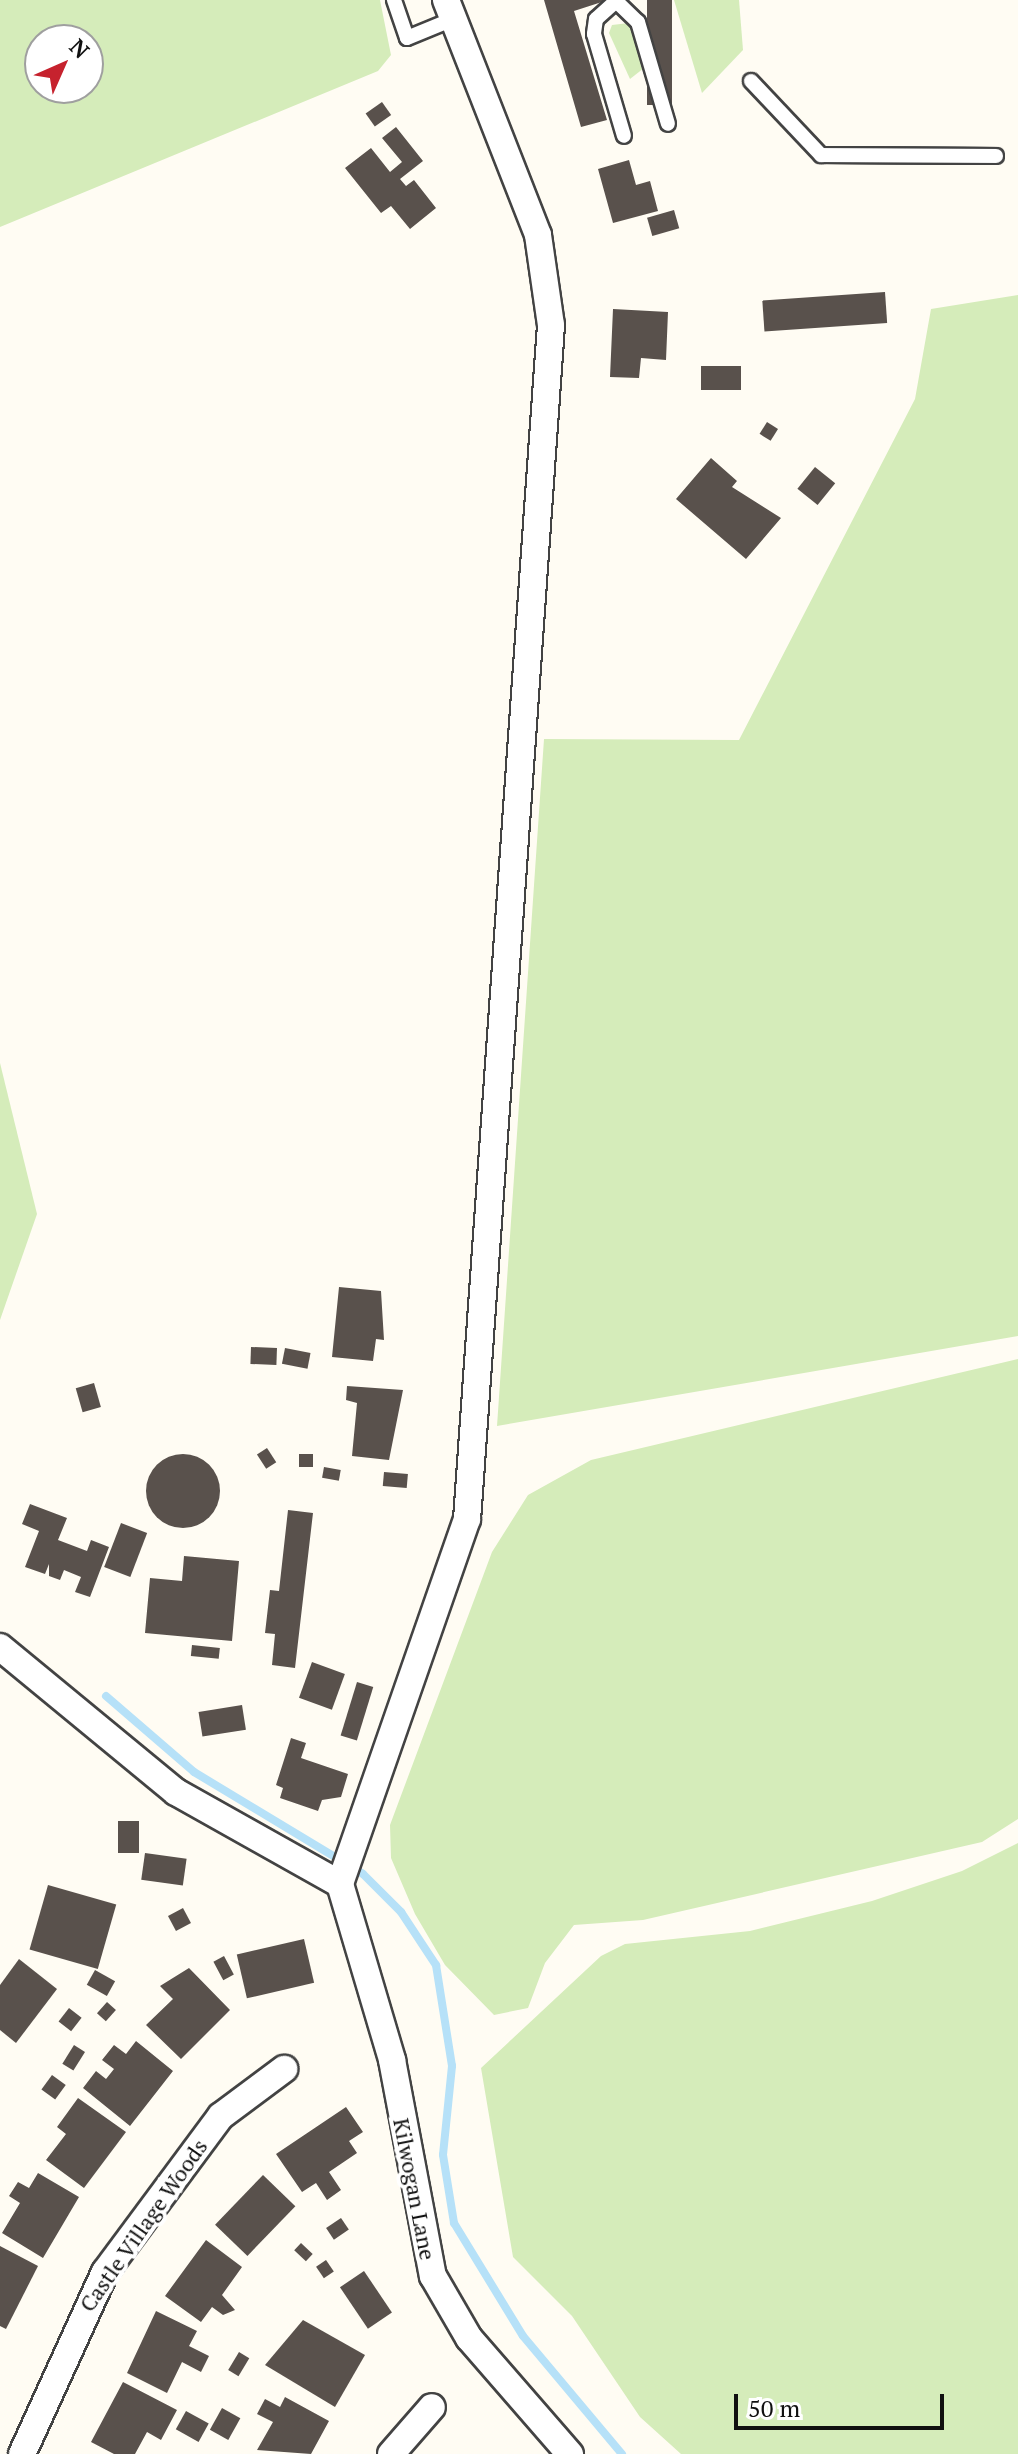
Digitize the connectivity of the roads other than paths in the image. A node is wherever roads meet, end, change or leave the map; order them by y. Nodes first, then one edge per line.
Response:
1 (394, 0) edge
2 (615, 1) edge
3 (450, 10) edge
4 (751, 81) dead end
5 (668, 124) dead end
6 (624, 136) dead end
7 (996, 156) dead end
8 (0, 1647) edge
9 (342, 1878) junction
10 (284, 2069) dead end
11 (432, 2407) dead end
12 (22, 2454) edge
13 (391, 2454) edge
14 (570, 2454) edge

1 - 3 lane
2 - 5 lane
2 - 6 lane
3 - 9 street
4 - 7 lane
8 - 9 street
9 - 14 street, Kilwogan Lane
10 - 12 street, Castle Village Woods
11 - 13 street

